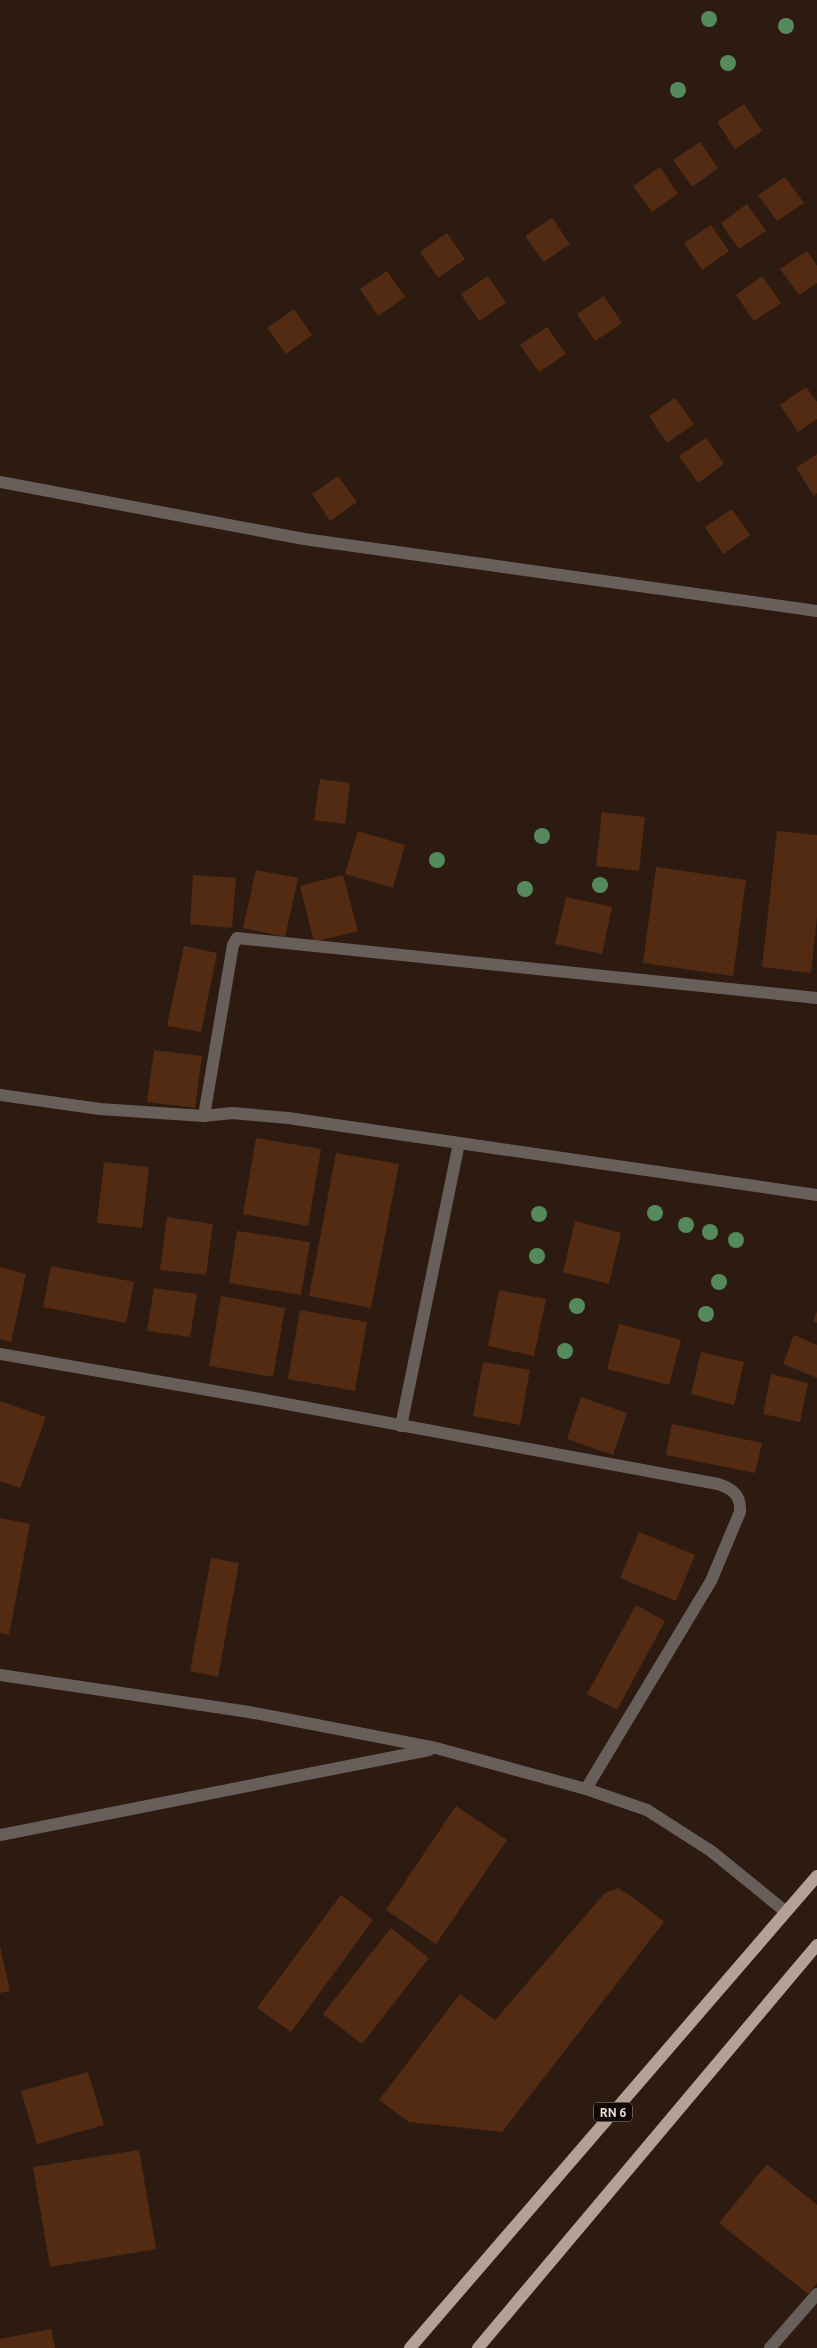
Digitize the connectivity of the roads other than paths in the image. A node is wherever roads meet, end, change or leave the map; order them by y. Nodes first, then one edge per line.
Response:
1 (0, 482) edge
2 (817, 611) edge
3 (817, 998) edge
4 (0, 1094) edge
5 (204, 1116) junction
6 (459, 1143) junction
7 (817, 1195) edge
8 (0, 1354) edge
9 (401, 1426) junction
10 (0, 1674) edge
11 (436, 1748) junction
12 (586, 1789) junction
13 (0, 1835) edge
14 (817, 1876) edge
15 (786, 1912) junction
16 (817, 1945) edge
17 (817, 2294) edge
18 (410, 2348) edge
19 (478, 2348) edge
20 (770, 2348) edge

1 - 2 street
3 - 5 street
4 - 5 street
5 - 6 street
6 - 7 street
6 - 9 street
8 - 9 street
9 - 12 street
10 - 11 street
11 - 12 street
11 - 13 street
12 - 15 street
14 - 15 main road, RN 6
15 - 18 main road, RN 6
16 - 19 main road
17 - 20 street

